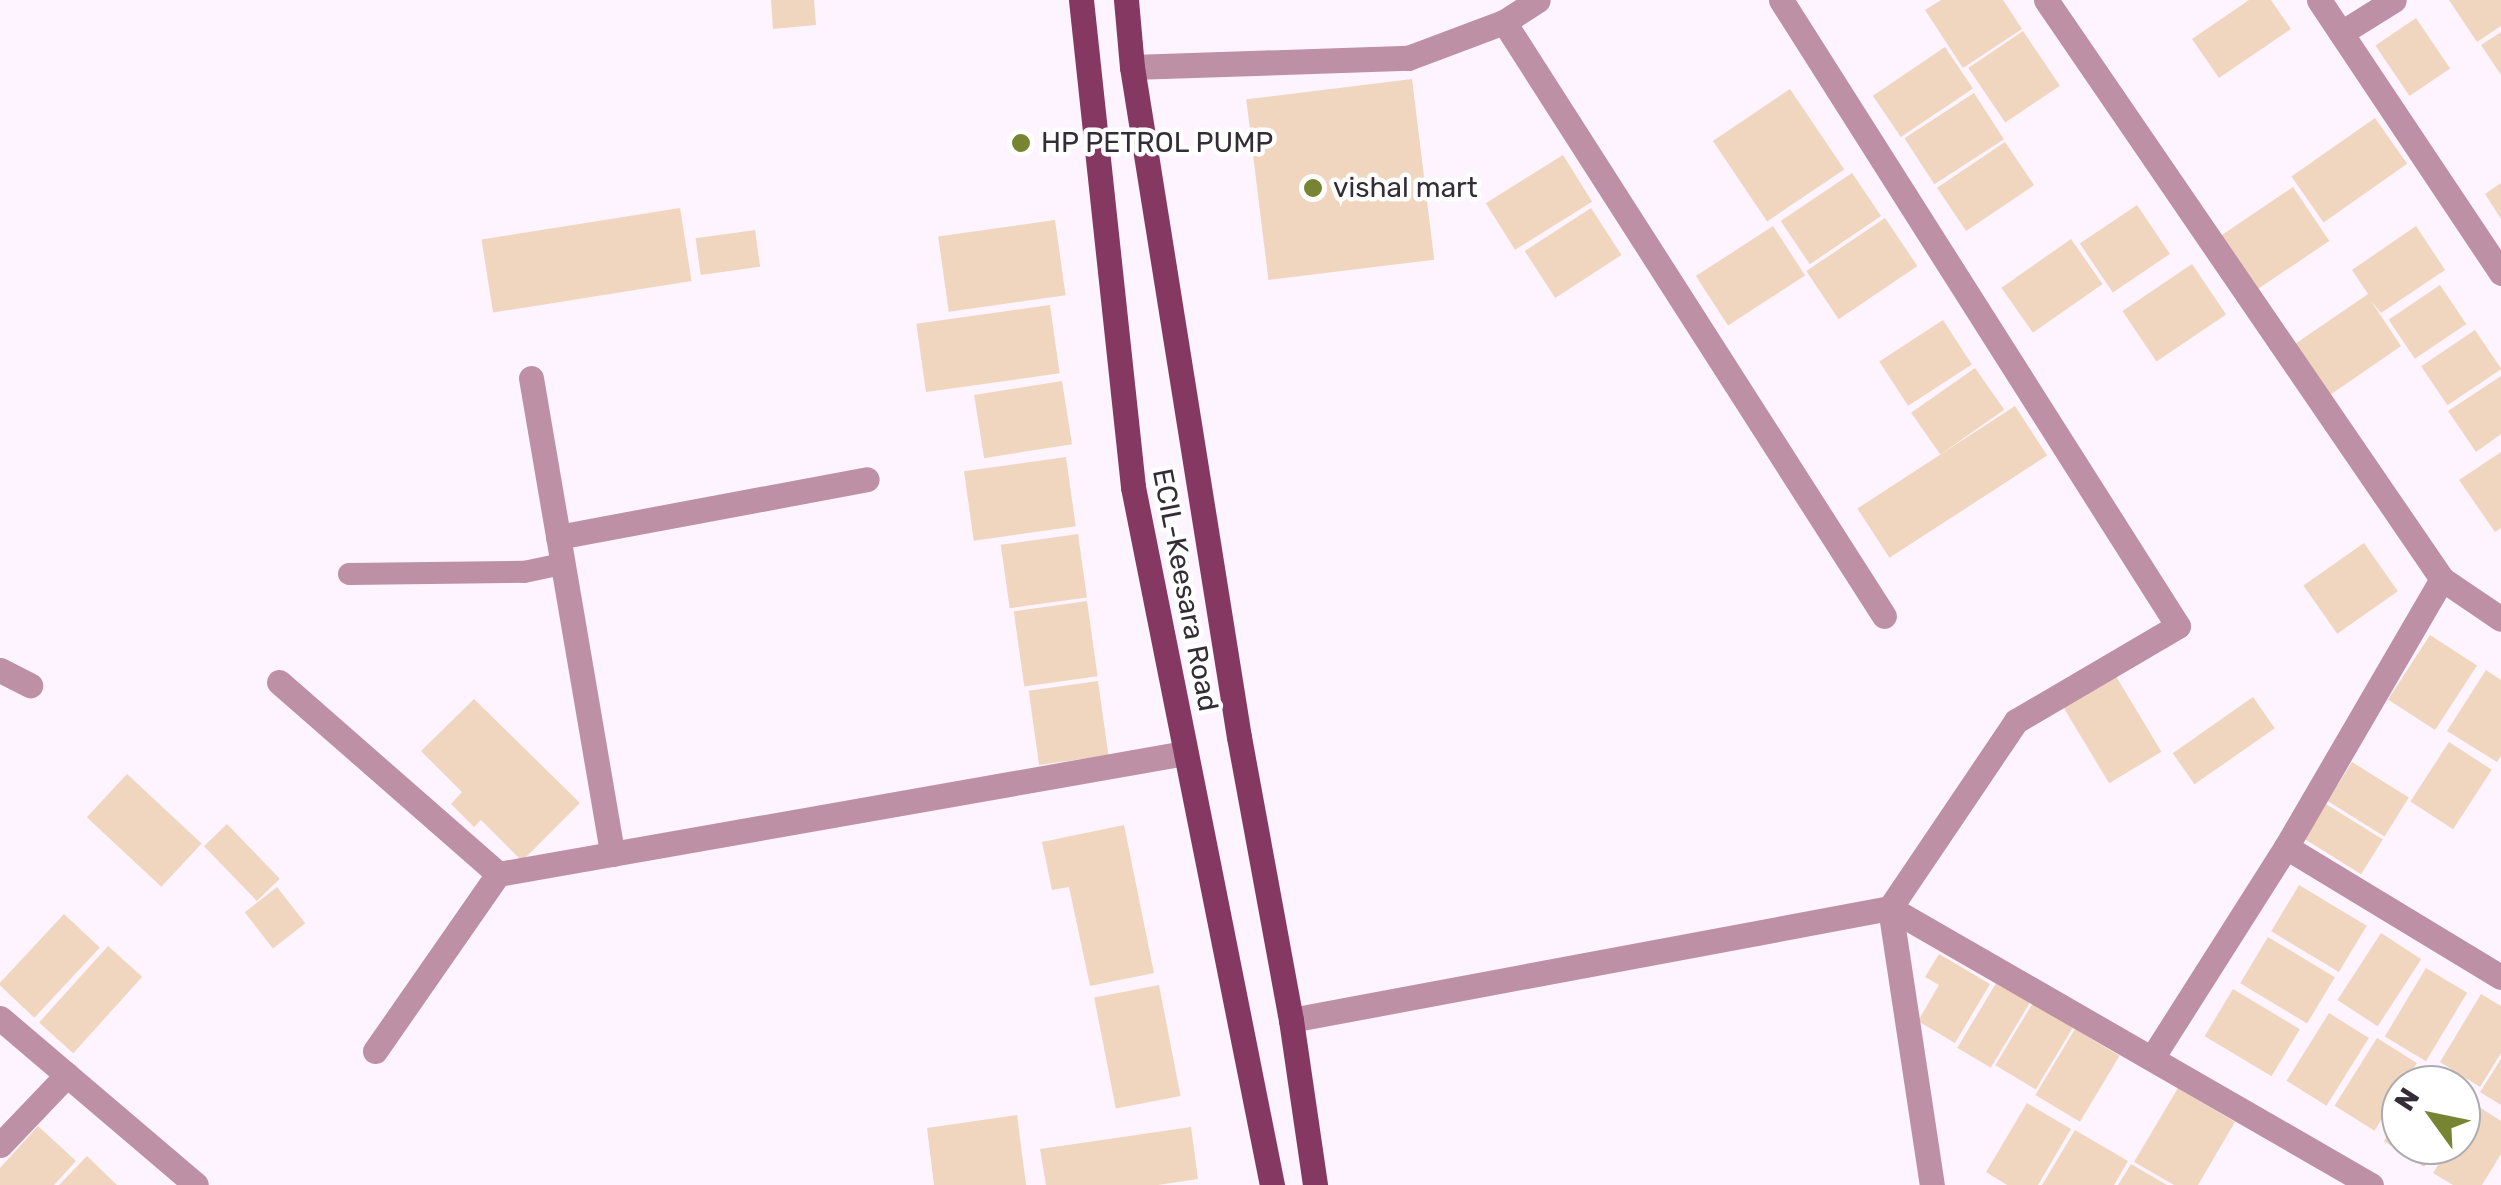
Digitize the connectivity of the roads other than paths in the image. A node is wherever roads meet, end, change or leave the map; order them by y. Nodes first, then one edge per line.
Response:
1 (1081, 0) edge
2 (1126, 0) edge
3 (1538, 0) edge
4 (1781, 0) edge
5 (2046, 0) edge
6 (2319, 0) edge
7 (2394, 0) edge
8 (1504, 22) junction
9 (2341, 33) junction
10 (1132, 67) junction
11 (2501, 273) edge
12 (531, 378) dead end
13 (867, 478) dead end
14 (558, 537) junction
15 (563, 564) junction
16 (349, 574) dead end
17 (2442, 578) junction
18 (1884, 616) dead end
19 (2501, 619) edge
20 (0, 670) edge
21 (280, 682) dead end
22 (30, 686) dead end
23 (1186, 753) junction
24 (2286, 847) junction
25 (612, 854) junction
26 (498, 874) junction
27 (1890, 908) junction
28 (2501, 977) edge
29 (0, 1018) edge
30 (1291, 1020) junction
31 (375, 1051) dead end
32 (2152, 1058) junction
33 (67, 1075) junction
34 (0, 1145) edge
35 (1938, 1181) edge
36 (196, 1185) edge
37 (1272, 1185) edge
38 (1315, 1185) edge
39 (2371, 1185) edge

1 - 23 main road, ECIL-Keesara Road
2 - 10 main road, ECIL-Keesara Road
3 - 8 street
4 - 27 street
5 - 17 street
6 - 9 street
7 - 9 street
8 - 10 street
8 - 18 street
9 - 11 street
10 - 30 main road, ECIL-Keesara Road
12 - 14 street
13 - 14 street
14 - 15 street
15 - 16 lane
15 - 25 street
17 - 19 street
17 - 24 street
20 - 22 street
21 - 26 street
23 - 25 street
23 - 37 main road, ECIL-Keesara Road
24 - 28 street
24 - 32 street
25 - 26 street
26 - 31 street
27 - 30 street
27 - 32 street
27 - 35 street
29 - 33 street
30 - 38 main road, ECIL-Keesara Road
32 - 39 street
33 - 34 street
33 - 36 street

